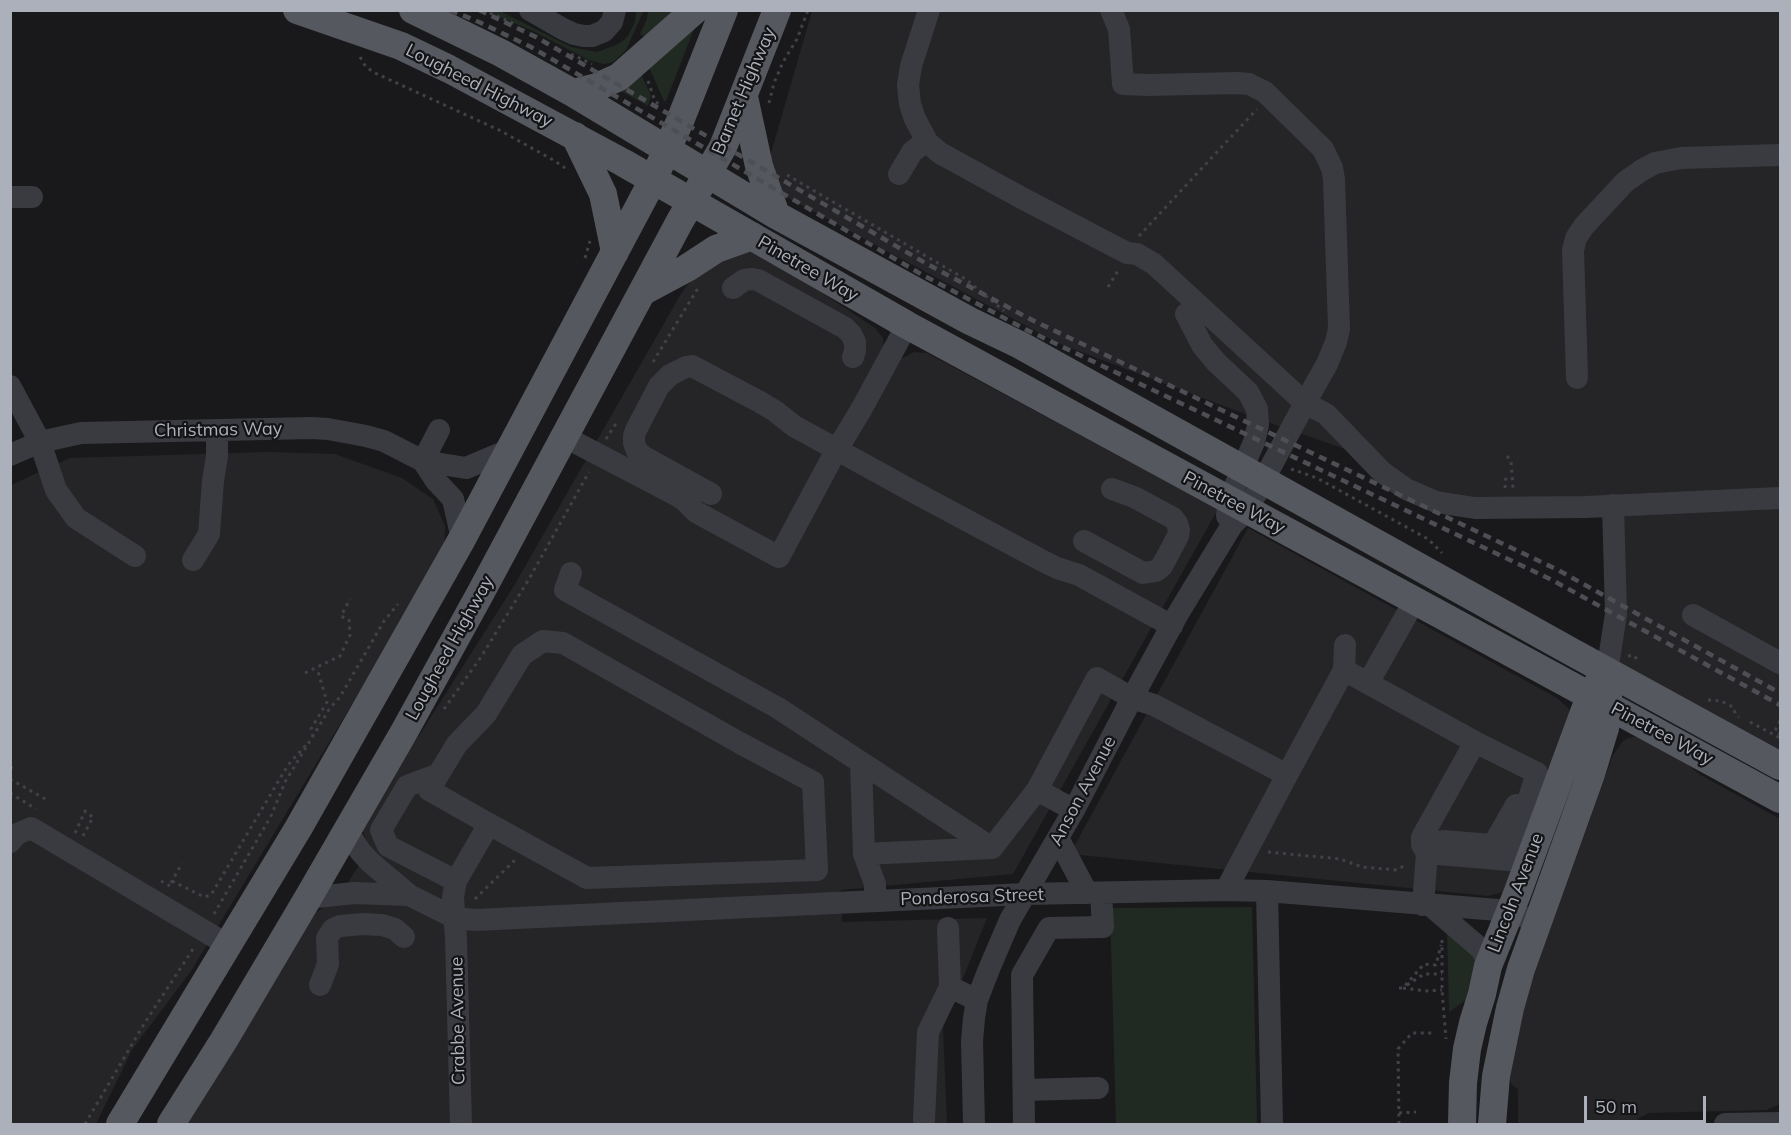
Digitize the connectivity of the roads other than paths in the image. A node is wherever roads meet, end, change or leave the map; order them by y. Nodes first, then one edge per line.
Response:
1 (297, 10) edge
2 (413, 10) edge
3 (530, 10) edge
4 (615, 10) edge
5 (695, 10) edge
6 (724, 10) edge
7 (777, 10) edge
8 (929, 10) edge
9 (1111, 10) edge
10 (573, 93) junction
11 (756, 104) junction
12 (575, 136) junction
13 (926, 141) junction
14 (667, 150) junction
15 (1780, 155) edge
16 (707, 174) junction
17 (899, 174) dead end
18 (653, 180) junction
19 (691, 201) junction
20 (776, 215) junction
21 (752, 236) junction
22 (604, 244) junction
23 (1127, 253) junction
24 (733, 288) dead end
25 (644, 291) junction
26 (1185, 314) junction
27 (907, 325) junction
28 (853, 357) dead end
29 (1577, 378) dead end
30 (10, 386) edge
31 (1305, 403) junction
32 (217, 430) junction
33 (439, 430) dead end
34 (565, 436) junction
35 (40, 442) junction
36 (509, 450) junction
37 (837, 450) junction
38 (10, 455) edge
39 (423, 461) junction
40 (1264, 472) junction
41 (1112, 489) dead end
42 (711, 494) dead end
43 (1780, 498) edge
44 (1612, 506) junction
45 (1236, 512) junction
46 (462, 539) junction
47 (1084, 541) dead end
48 (135, 556) dead end
49 (193, 560) dead end
50 (571, 573) dead end
51 (1415, 600) junction
52 (1693, 615) dead end
53 (1172, 626) junction
54 (1345, 645) dead end
55 (1623, 661) junction
56 (1780, 663) edge
57 (1344, 670) junction
58 (1368, 683) junction
59 (1132, 698) junction
60 (1599, 701) junction
61 (1475, 742) junction
62 (861, 762) junction
63 (1780, 766) edge
64 (439, 774) junction
65 (1287, 775) junction
66 (1037, 790) junction
67 (1780, 799) edge
68 (1074, 810) junction
69 (489, 824) junction
70 (347, 830) junction
71 (1058, 838) junction
72 (10, 842) edge
73 (992, 848) junction
74 (1427, 853) junction
75 (864, 854) junction
76 (817, 870) junction
77 (456, 881) junction
78 (1226, 890) junction
79 (1267, 891) junction
80 (1094, 893) junction
81 (1025, 894) junction
82 (410, 895) junction
83 (308, 898) junction
84 (875, 901) junction
85 (819, 904) junction
86 (1427, 905) junction
87 (1510, 912) junction
88 (455, 918) junction
89 (1539, 922) junction
90 (948, 928) dead end
91 (404, 937) dead end
92 (228, 945) junction
93 (1488, 966) junction
94 (320, 984) dead end
95 (950, 987) junction
96 (977, 1000) junction
97 (1098, 1088) dead end
98 (1024, 1090) junction
99 (924, 1120) dead end
100 (1780, 1123) edge
101 (120, 1125) edge
102 (171, 1125) edge
103 (461, 1125) edge
104 (974, 1125) edge
105 (1024, 1125) edge
106 (1272, 1125) edge
107 (1462, 1125) edge
108 (1492, 1125) edge
109 (1725, 1125) edge

1 - 12 main road, Lougheed Highway
2 - 10 main road, Lougheed Highway
3 - 4 street
5 - 10 main road
6 - 14 main road
7 - 11 main road, Barnet Highway
8 - 13 street
9 - 31 street
10 - 14 main road, Lougheed Highway
11 - 16 main road, Barnet Highway
11 - 20 main road
12 - 18 main road, Lougheed Highway
12 - 22 main road
13 - 17 street
13 - 23 street
14 - 16 main road, Lougheed Highway
14 - 18 main road
15 - 29 street
16 - 19 main road, Barnet Highway
16 - 20 main road, Pinetree Way
18 - 19 main road, Lougheed Highway
18 - 22 main road
19 - 21 main road, Pinetree Way
19 - 25 main road, Lougheed Highway
20 - 40 main road, Pinetree Way
21 - 25 main road
21 - 27 main road, Pinetree Way
22 - 36 main road
23 - 26 street
23 - 31 street
24 - 28 street
25 - 34 main road, Lougheed Highway
26 - 31 street
26 - 40 street
27 - 37 street
27 - 45 main road, Pinetree Way
30 - 35 street
31 - 40 street
31 - 44 street
32 - 35 street, Christmas Way
32 - 39 street, Christmas Way
32 - 49 street
33 - 39 street
34 - 37 street
34 - 70 main road, Lougheed Highway
35 - 38 street, Christmas Way
35 - 48 street
36 - 39 street, Christmas Way
36 - 46 main road
37 - 42 street
37 - 53 street
39 - 46 street, Christmas Way
40 - 45 street, Anson Avenue
40 - 55 main road, Pinetree Way
41 - 47 street
43 - 44 street
44 - 55 street, Lincoln Avenue
45 - 51 main road, Pinetree Way
45 - 53 street, Anson Avenue
46 - 92 main road
50 - 62 street
51 - 58 street
51 - 60 main road, Pinetree Way
52 - 56 street
53 - 59 street, Anson Avenue
54 - 57 street
55 - 60 main road, Lincoln Avenue
55 - 63 main road, Pinetree Way
57 - 58 street
57 - 65 street
58 - 61 street
59 - 65 street
59 - 66 street
59 - 68 street, Anson Avenue
60 - 67 main road, Pinetree Way
60 - 87 main road, Lincoln Avenue
60 - 89 main road, Lincoln Avenue
61 - 74 street
61 - 74 street
62 - 73 street
62 - 75 street
64 - 69 street
64 - 76 street
64 - 77 street
65 - 78 street
66 - 68 street
66 - 73 street
68 - 71 street, Anson Avenue
69 - 76 street
69 - 77 street
70 - 82 street, Ponderosa Street
70 - 83 main road, Lougheed Highway
71 - 80 street
71 - 81 street, Anson Avenue
72 - 92 street
73 - 75 street
74 - 86 street
75 - 84 street
76 - 85 street
77 - 88 street, Crabbe Avenue
78 - 79 street, Ponderosa Street
78 - 80 street, Ponderosa Street
79 - 86 street, Ponderosa Street
79 - 106 street
80 - 81 street, Ponderosa Street
80 - 98 street
81 - 84 street, Ponderosa Street
81 - 96 street, Anson Avenue
82 - 83 street, Ponderosa Street
82 - 88 street, Ponderosa Street
83 - 102 main road, Lougheed Highway
84 - 85 street, Ponderosa Street
85 - 88 street, Ponderosa Street
86 - 87 street, Ponderosa Street
86 - 93 street
87 - 89 street, Ponderosa Street
87 - 93 main road, Lincoln Avenue
88 - 103 street, Crabbe Avenue
89 - 108 main road, Lincoln Avenue
90 - 95 street
91 - 94 street
92 - 101 main road
93 - 107 main road, Lincoln Avenue
95 - 96 street
95 - 99 street
96 - 104 street, Anson Avenue
97 - 98 street
98 - 105 street
100 - 109 street

